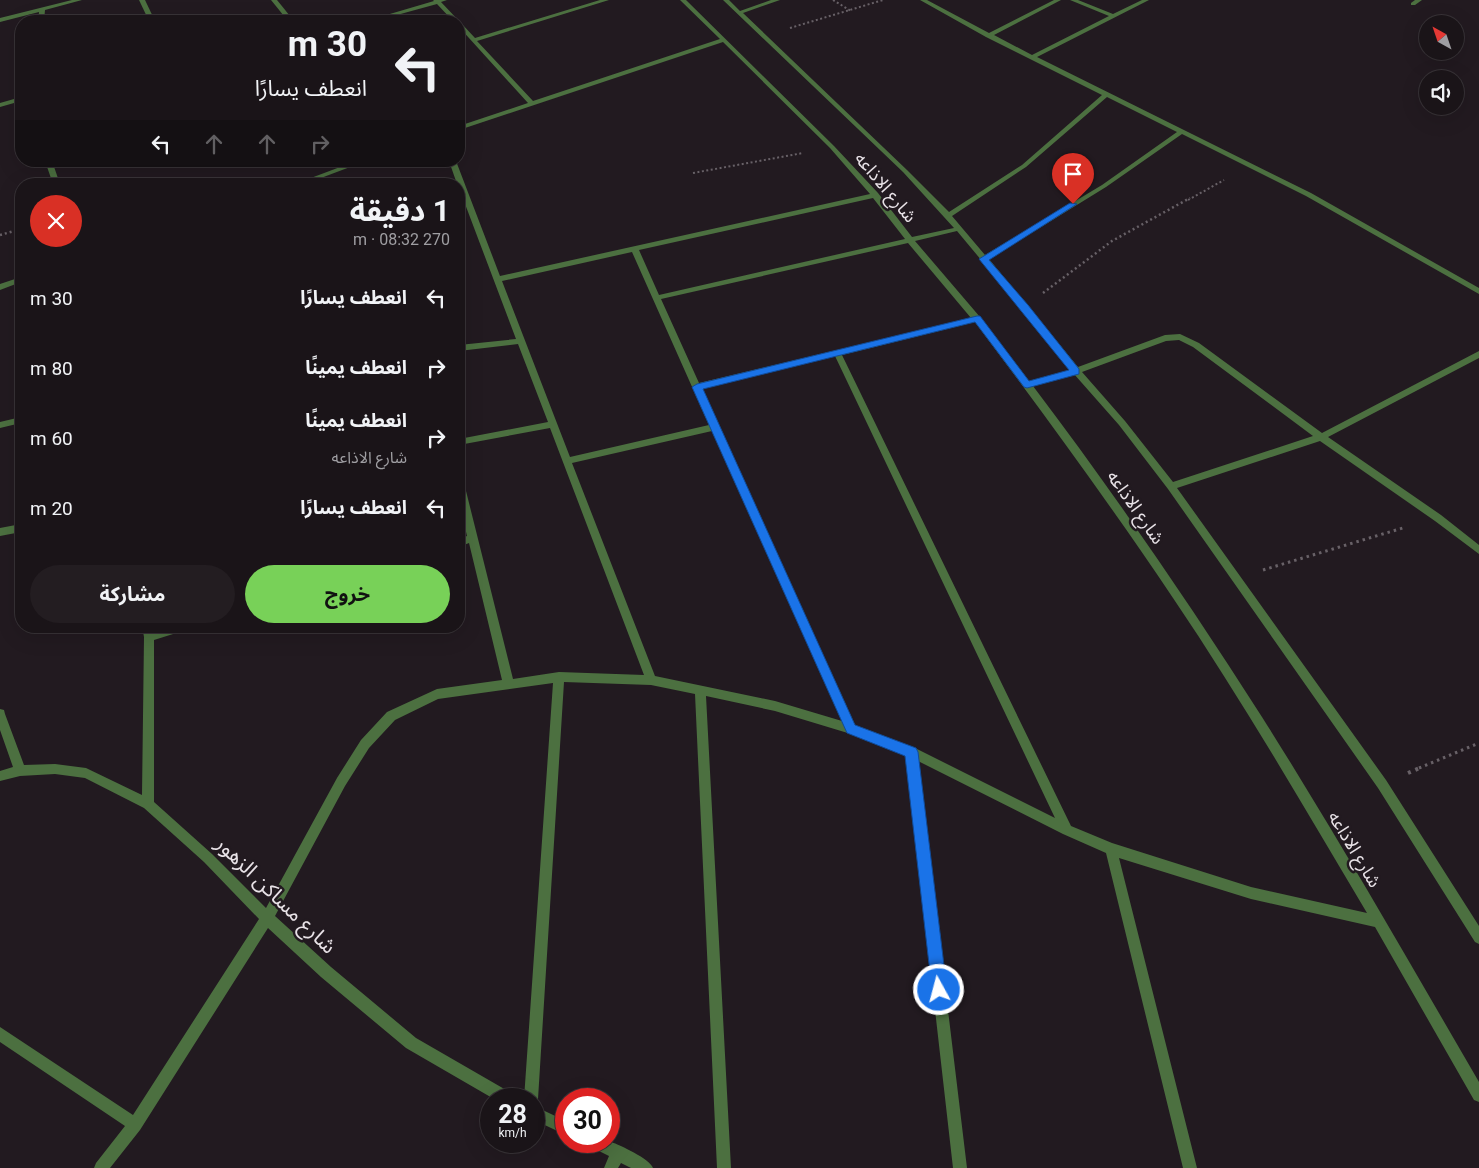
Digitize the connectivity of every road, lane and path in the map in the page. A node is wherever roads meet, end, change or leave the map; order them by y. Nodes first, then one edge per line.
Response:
1 (79, 0) edge
2 (142, 0) edge
3 (274, 0) edge
4 (606, 0) edge
5 (682, 0) edge
6 (726, 0) edge
7 (777, 0) edge
8 (833, 0) edge
9 (883, 0) edge
10 (923, 0) edge
11 (1058, 0) edge
12 (1073, 0) edge
13 (1146, 0) edge
14 (1420, 0) edge
15 (439, 1) edge
16 (1413, 4) dead end
17 (42, 10) junction
18 (851, 11) junction
19 (740, 13) junction
20 (21, 15) edge
21 (42, 15) edge
22 (149, 15) edge
23 (286, 15) edge
24 (391, 15) edge
25 (451, 15) edge
26 (15, 16) edge
27 (1113, 16) junction
28 (0, 20) edge
29 (465, 31) edge
30 (763, 35) junction
31 (988, 36) junction
32 (473, 40) junction
33 (724, 40) junction
34 (1031, 58) junction
35 (1106, 95) junction
36 (15, 101) edge
37 (531, 103) junction
38 (0, 105) edge
39 (465, 126) edge
40 (1181, 132) junction
41 (832, 147) junction
42 (1251, 165) junction
43 (346, 167) edge
44 (693, 173) dead end
45 (315, 178) edge
46 (465, 194) edge
47 (875, 195) junction
48 (948, 216) junction
49 (958, 229) junction
50 (15, 231) edge
51 (0, 235) edge
52 (910, 240) junction
53 (634, 248) junction
54 (984, 259) junction
55 (498, 279) junction
56 (15, 281) edge
57 (0, 287) edge
58 (1479, 291) edge
59 (656, 298) junction
60 (1025, 307) junction
61 (977, 319) junction
62 (520, 341) junction
63 (465, 347) edge
64 (838, 352) junction
65 (1479, 354) edge
66 (1076, 371) junction
67 (1027, 385) junction
68 (697, 387) junction
69 (15, 421) edge
70 (553, 424) junction
71 (0, 425) edge
72 (715, 427) junction
73 (1321, 437) junction
74 (465, 441) edge
75 (567, 461) junction
76 (1171, 486) junction
77 (465, 507) edge
78 (1438, 518) junction
79 (15, 529) edge
80 (0, 532) edge
81 (473, 538) junction
82 (465, 541) edge
83 (1479, 550) edge
84 (1236, 578) junction
85 (148, 633) edge
86 (559, 677) junction
87 (651, 680) junction
88 (509, 685) junction
89 (700, 689) junction
90 (0, 714) edge
91 (851, 729) junction
92 (1479, 743) edge
93 (911, 752) junction
94 (20, 771) junction
95 (0, 776) edge
96 (1382, 784) junction
97 (148, 804) junction
98 (1067, 830) junction
99 (1111, 849) junction
100 (267, 918) junction
101 (1379, 922) junction
102 (1479, 938) edge
103 (0, 1034) edge
104 (489, 1088) edge
105 (532, 1088) edge
106 (1479, 1095) edge
107 (135, 1124) junction
108 (618, 1153) edge
109 (620, 1153) edge
110 (101, 1168) edge
111 (611, 1168) edge
112 (646, 1168) edge
113 (724, 1168) edge
114 (960, 1168) edge
115 (1190, 1168) edge

1 - 17 street
2 - 22 street
3 - 23 street
4 - 32 street
5 - 33 street, شارع الاذاعه
6 - 19 street, شارع الاذاعه
7 - 19 street
8 - 18 path
9 - 18 path
10 - 31 street
11 - 31 street
12 - 27 street
13 - 27 street
14 - 16 street
15 - 24 street
15 - 25 street
17 - 20 street
17 - 21 street
18 - 30 path
19 - 30 street, شارع الاذاعه
26 - 28 street
27 - 34 street
29 - 32 street
30 - 48 street, شارع الاذاعه
31 - 34 street
32 - 37 street
33 - 37 street
33 - 41 street, شارع الاذاعه
34 - 35 street
35 - 40 street
35 - 48 street
36 - 38 street
37 - 39 street
40 - 42 street
40 - 54 street
41 - 44 path
41 - 47 street, شارع الاذاعه
42 - 58 street
42 - 60 path
43 - 45 street
46 - 55 street
47 - 52 street, شارع الاذاعه
47 - 53 street
48 - 49 street, شارع الاذاعه
49 - 52 street
49 - 54 street, شارع الاذاعه
50 - 51 path
52 - 59 street
52 - 61 street, شارع الاذاعه
53 - 55 street
53 - 59 street
54 - 60 street, شارع الاذاعه
55 - 62 street
56 - 57 street
59 - 68 street
60 - 66 street, شارع الاذاعه
61 - 64 street
61 - 67 street, شارع الاذاعه
62 - 63 street
62 - 70 street
64 - 68 street
64 - 98 street
65 - 73 street
66 - 67 street
66 - 73 street
66 - 76 street, شارع الاذاعه
67 - 101 street, شارع الاذاعه
68 - 72 street
69 - 71 street
70 - 74 street
70 - 75 street
72 - 75 street
72 - 91 street
73 - 76 street
73 - 78 street
75 - 87 street
76 - 84 street, شارع الاذاعه
77 - 81 street
78 - 83 street
78 - 84 path
79 - 80 street
81 - 82 street
81 - 88 street
84 - 96 street, شارع الاذاعه
85 - 97 street
86 - 87 street
86 - 88 street
86 - 105 street
87 - 89 street
88 - 100 street
89 - 91 street
89 - 113 street
90 - 94 street
91 - 93 street
92 - 96 path
93 - 98 street
93 - 114 street
94 - 95 street, شارع مساكن الزهور
94 - 97 street, شارع مساكن الزهور
96 - 102 street, شارع الاذاعه
97 - 100 street, شارع مساكن الزهور
98 - 99 street
99 - 101 street
99 - 115 street
100 - 104 street, شارع مساكن الزهور
100 - 107 street
101 - 106 street, شارع الاذاعه
103 - 107 street
107 - 110 street
108 - 111 street
109 - 112 street

